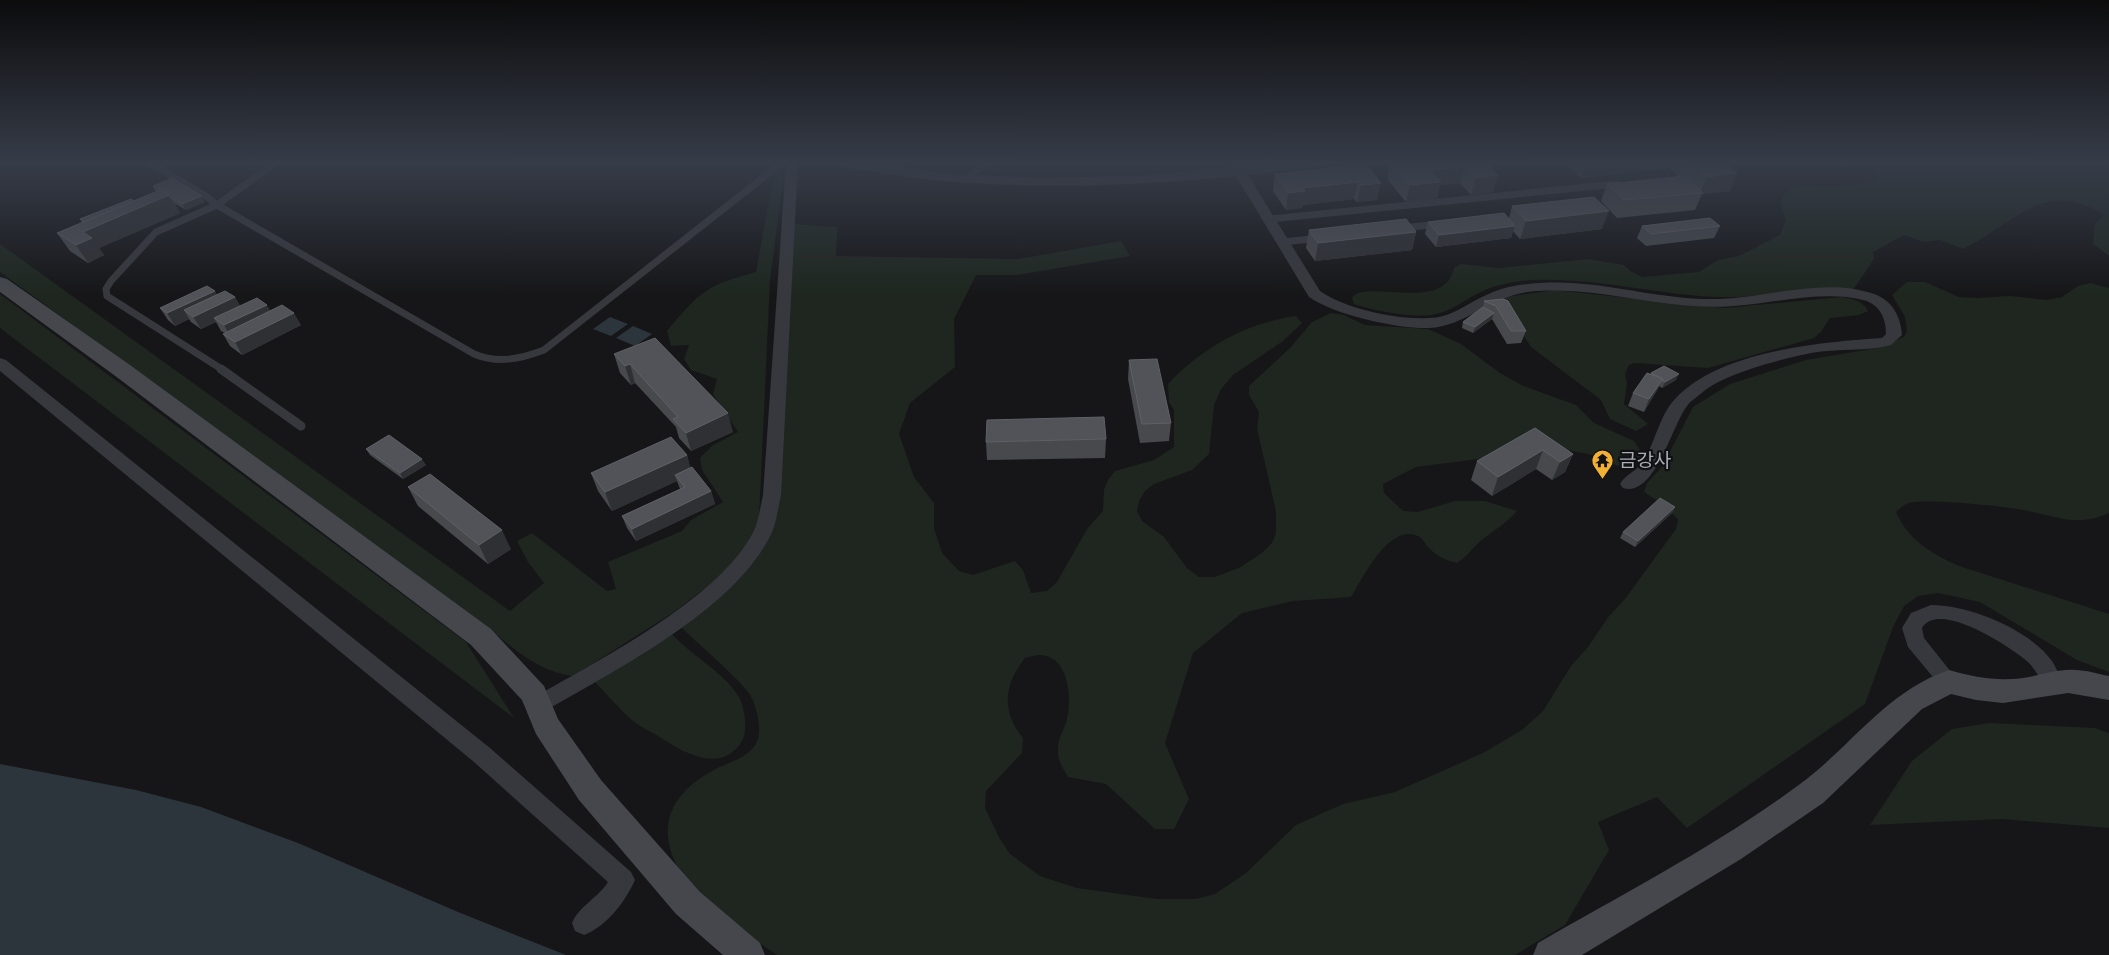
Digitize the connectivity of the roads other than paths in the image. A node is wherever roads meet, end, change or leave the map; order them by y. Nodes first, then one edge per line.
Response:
1 (216, 207) edge
2 (218, 207) edge
3 (726, 207) edge
4 (789, 207) edge
5 (1261, 207) edge
6 (1391, 207) edge
7 (1269, 219) junction
8 (1447, 224) edge
9 (1389, 230) edge
10 (1331, 236) edge
11 (1282, 242) junction
12 (0, 283) edge
13 (0, 363) edge
14 (301, 426) dead end
15 (1629, 484) dead end
16 (1949, 682) junction
17 (2052, 682) junction
18 (2109, 688) edge
19 (538, 705) junction
20 (584, 924) dead end
21 (748, 955) edge
22 (1550, 955) edge

1 - 14 lane
2 - 3 lane
4 - 19 street
5 - 7 street
6 - 7 lane
7 - 11 street
8 - 9 lane
10 - 11 lane
11 - 15 street
12 - 19 street
13 - 20 street
16 - 17 street
16 - 17 street
16 - 22 street
17 - 18 street
19 - 21 street

